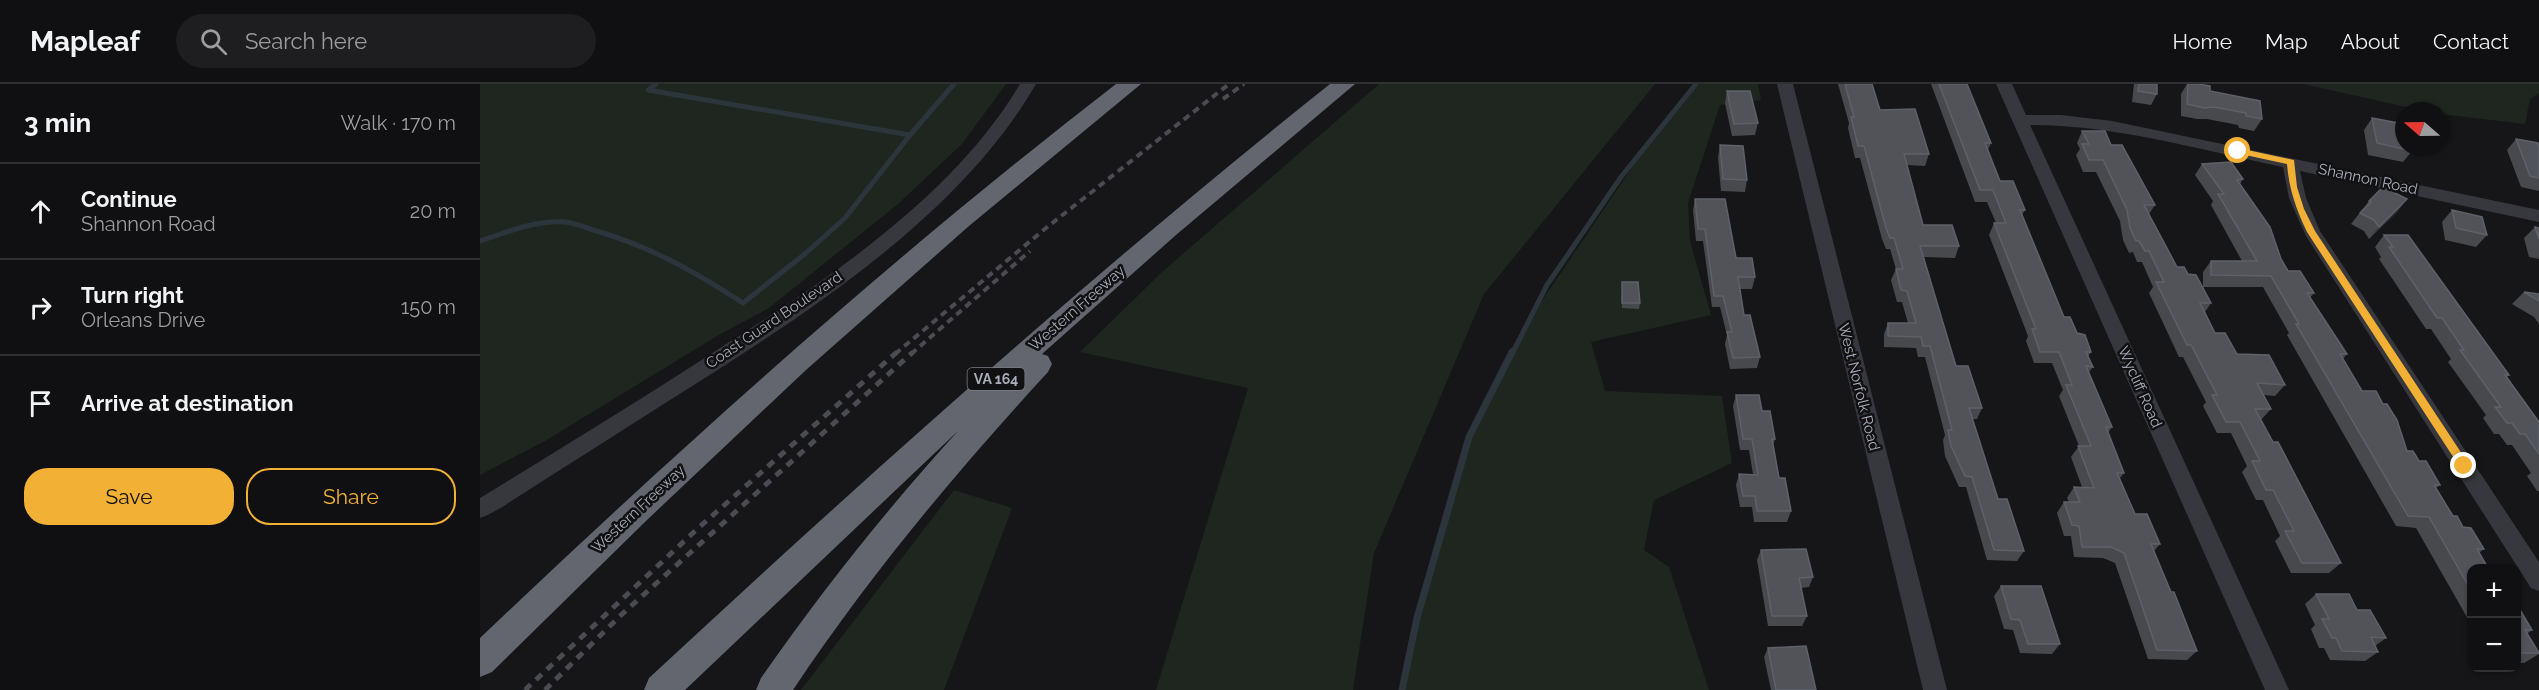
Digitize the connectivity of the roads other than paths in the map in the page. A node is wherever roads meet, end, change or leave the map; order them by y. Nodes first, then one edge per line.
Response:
1 (1028, 84) edge
2 (1131, 84) edge
3 (1344, 84) edge
4 (1785, 84) edge
5 (2004, 84) edge
6 (2020, 120) junction
7 (1263, 148) junction
8 (2291, 162) junction
9 (2539, 216) edge
10 (480, 509) edge
11 (2539, 581) edge
12 (480, 661) edge
13 (662, 690) edge
14 (772, 690) edge
15 (1935, 690) edge
16 (2277, 690) edge

1 - 10 street, Coast Guard Boulevard
2 - 12 highway, Western Freeway
3 - 7 highway, Western Freeway / VA 164
4 - 15 street, West Norfolk Road
5 - 6 street, Wycliff Road
6 - 8 street, Shannon Road
6 - 16 street, Wycliff Road
7 - 13 highway, Western Freeway / VA 164
7 - 14 highway
8 - 9 street, Shannon Road
8 - 11 street

